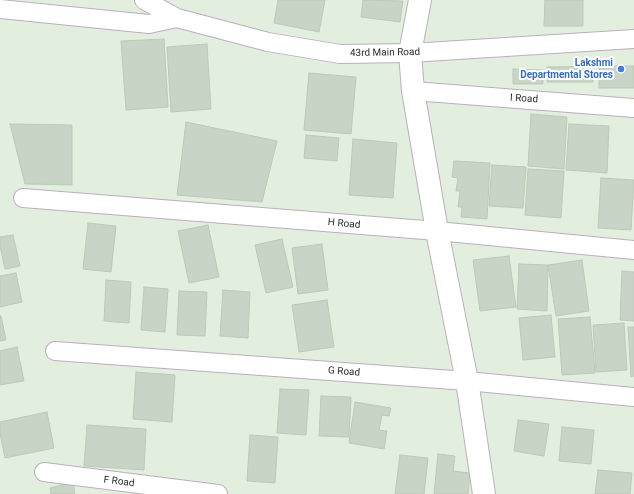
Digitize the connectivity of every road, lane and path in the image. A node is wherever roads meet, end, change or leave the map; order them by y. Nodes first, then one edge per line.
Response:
1 (144, 0) edge
2 (420, 0) edge
3 (0, 9) edge
4 (177, 18) junction
5 (634, 39) edge
6 (410, 53) junction
7 (413, 91) junction
8 (634, 108) edge
9 (23, 198) dead end
10 (437, 231) junction
11 (634, 250) edge
12 (54, 351) dead end
13 (467, 381) junction
14 (634, 397) edge
15 (44, 472) dead end
16 (218, 494) edge
17 (484, 494) edge

1 - 4 street, 43rd Main Road
2 - 6 street
3 - 4 street
4 - 6 street, 43rd Main Road
5 - 6 street, 43rd Main Road
6 - 7 street
7 - 8 street, I Road
7 - 10 street
9 - 10 street, H Road
10 - 11 street, H Road
10 - 13 street
12 - 13 street, G Road
13 - 14 street, G Road
13 - 17 street
15 - 16 street, F Road

